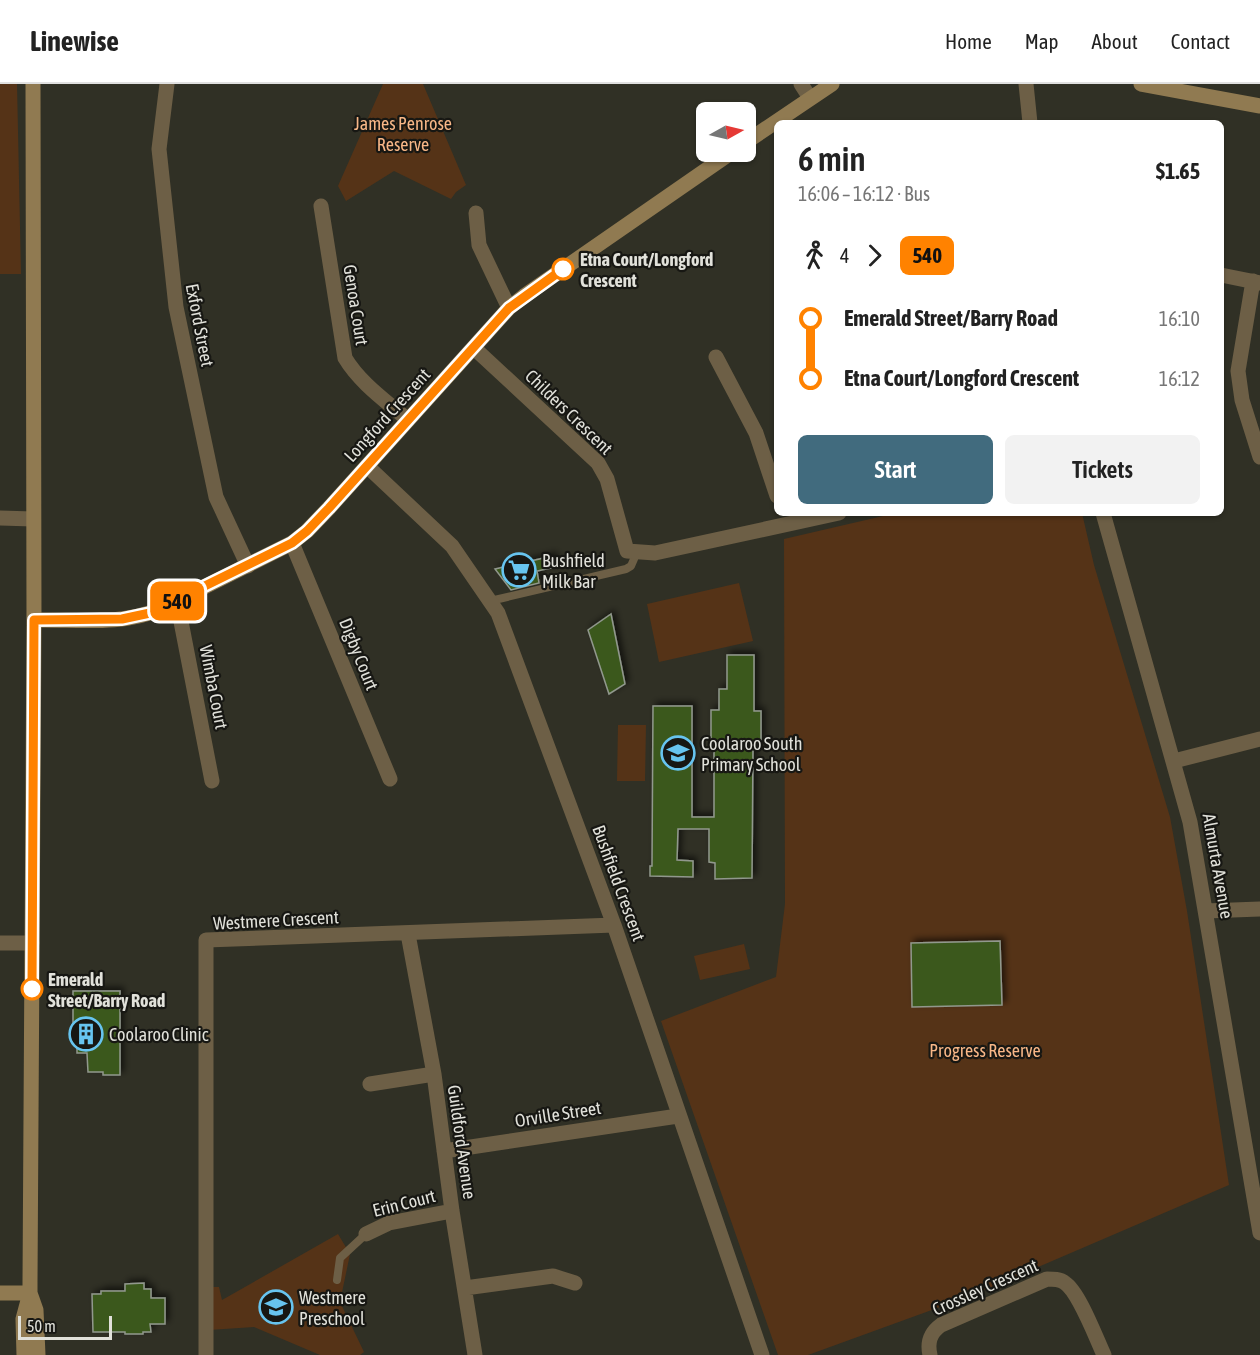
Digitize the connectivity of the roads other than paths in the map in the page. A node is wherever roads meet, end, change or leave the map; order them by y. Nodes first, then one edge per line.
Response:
1 (33, 84) edge
2 (167, 84) edge
3 (801, 84) edge
4 (832, 84) edge
5 (1026, 84) edge
6 (1038, 84) edge
7 (1141, 84) edge
8 (810, 98) junction
9 (1260, 106) edge
10 (1030, 118) edge
11 (781, 120) edge
12 (774, 124) edge
13 (756, 136) edge
14 (718, 162) edge
15 (321, 206) dead end
16 (476, 213) dead end
17 (1224, 276) edge
18 (1257, 282) edge
19 (509, 308) junction
20 (474, 348) junction
21 (716, 357) dead end
22 (408, 420) junction
23 (1260, 457) edge
24 (367, 466) junction
25 (774, 487) edge
26 (806, 516) edge
27 (1104, 516) edge
28 (0, 518) edge
29 (784, 518) edge
30 (33, 519) junction
31 (292, 543) junction
32 (637, 552) junction
33 (248, 566) junction
34 (177, 601) junction
35 (490, 601) junction
36 (34, 620) junction
37 (1260, 739) edge
38 (1174, 761) junction
39 (390, 780) dead end
40 (212, 781) dead end
41 (1260, 909) edge
42 (1206, 911) junction
43 (614, 926) junction
44 (408, 934) junction
45 (0, 943) edge
46 (32, 943) junction
47 (434, 1074) junction
48 (370, 1084) dead end
49 (678, 1116) junction
50 (444, 1150) junction
51 (452, 1211) junction
52 (1260, 1233) edge
53 (366, 1234) joint
54 (336, 1280) dead end
55 (575, 1283) dead end
56 (465, 1288) junction
57 (0, 1293) edge
58 (30, 1293) junction
59 (24, 1355) edge
60 (38, 1355) edge
61 (206, 1355) edge
62 (475, 1355) edge
63 (762, 1355) edge
64 (930, 1355) edge
65 (1104, 1355) edge

1 - 30 main road
2 - 33 street, Exford Street
3 - 8 street
4 - 8 main road
5 - 10 street
6 - 10 street
7 - 9 main road
8 - 11 main road
12 - 13 main road
14 - 19 main road, Longford Crescent
15 - 22 street, Genoa Court
16 - 19 street
17 - 18 street
18 - 23 street
19 - 20 main road, Longford Crescent
20 - 22 main road, Longford Crescent
20 - 32 street, Childers Crescent
21 - 25 street
22 - 24 main road, Longford Crescent
24 - 31 main road, Longford Crescent
24 - 35 street, Bushfield Crescent
26 - 29 street
27 - 38 street, Almurta Avenue
28 - 30 street
29 - 32 street
30 - 36 main road
31 - 33 main road, Longford Crescent
31 - 39 street, Digby Court
32 - 35 lane
33 - 34 main road, Longford Crescent
34 - 36 main road, Longford Crescent
34 - 40 street, Wimba Court
35 - 43 street, Bushfield Crescent
36 - 46 main road
37 - 38 street
38 - 42 street, Almurta Avenue
41 - 42 street
42 - 52 street, Almurta Avenue
43 - 44 street, Westmere Crescent
43 - 49 street, Bushfield Crescent
44 - 47 street, Guildford Avenue
44 - 61 street, Westmere Crescent
45 - 46 street
46 - 58 main road
47 - 48 street
47 - 50 street, Guildford Avenue
49 - 50 street, Orville Street
49 - 63 street, Bushfield Crescent
50 - 51 street, Guildford Avenue
51 - 53 street, Erin Court
51 - 56 street, Guildford Avenue
53 - 54 lane
55 - 56 street
56 - 62 street, Guildford Avenue
57 - 58 main road
58 - 59 main road
58 - 60 main road
64 - 65 street, Crossley Crescent

